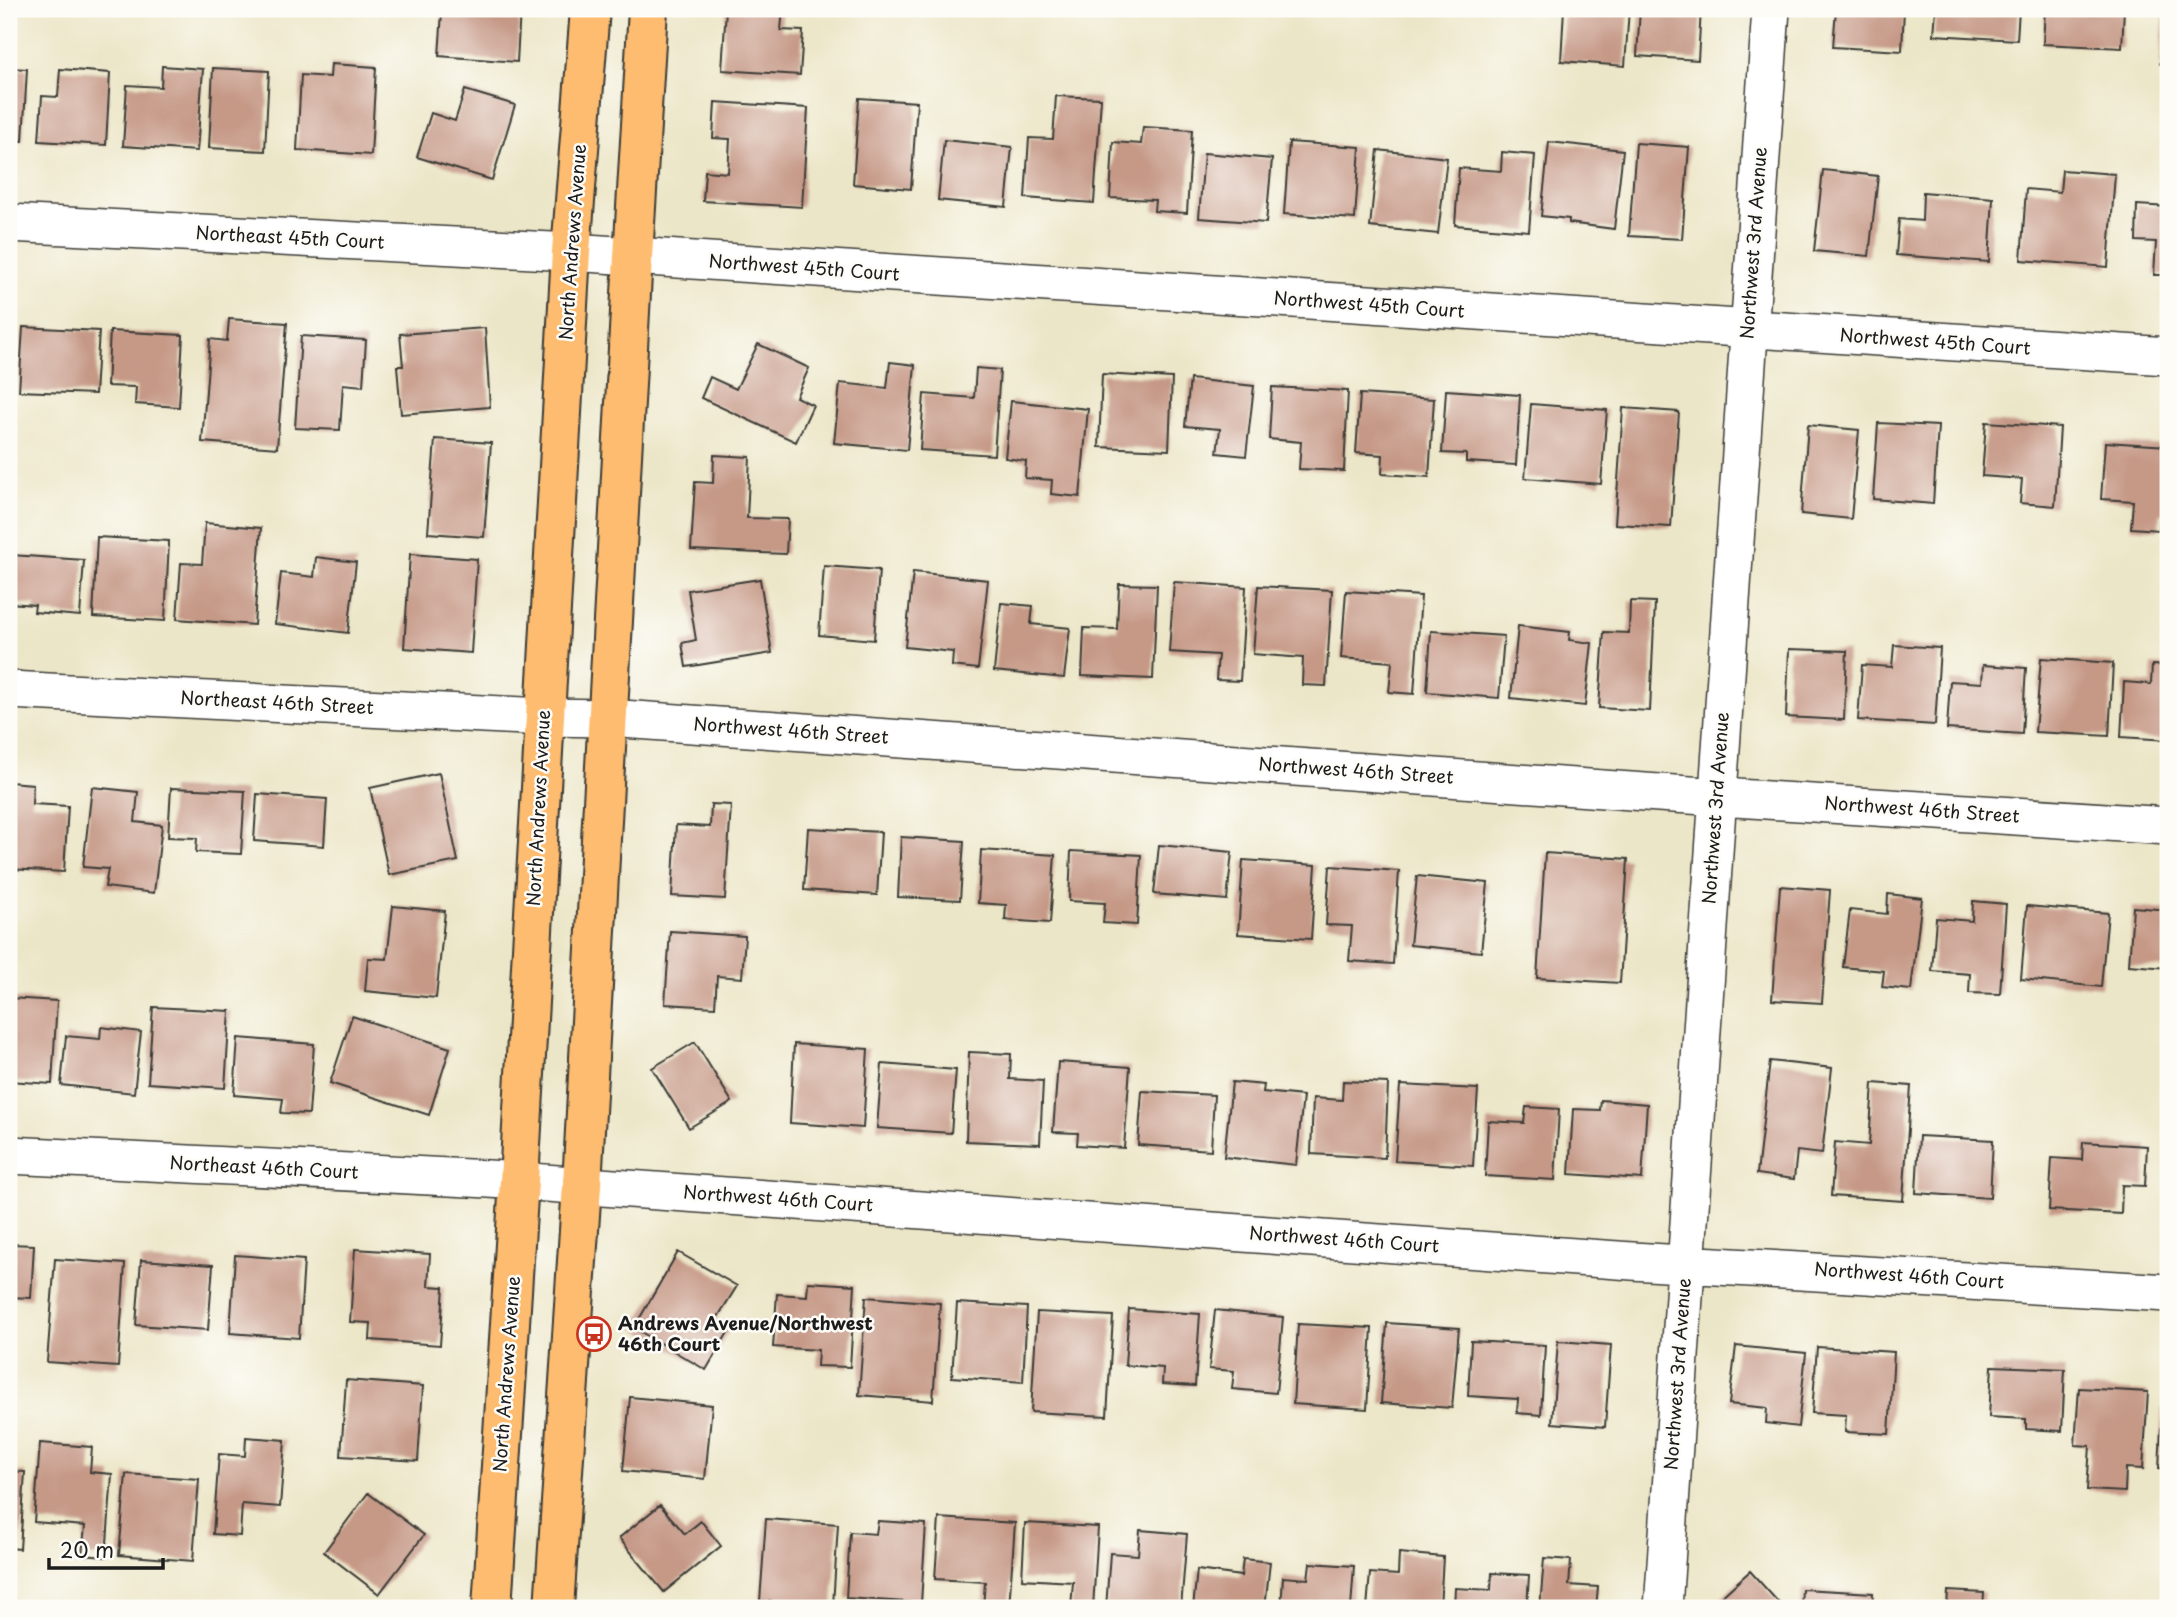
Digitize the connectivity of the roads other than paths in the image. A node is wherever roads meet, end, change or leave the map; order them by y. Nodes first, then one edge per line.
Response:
1 (590, 9) edge
2 (648, 9) edge
3 (1771, 9) edge
4 (9, 223) edge
5 (571, 253) junction
6 (632, 257) junction
7 (1748, 330) junction
8 (2168, 356) edge
9 (9, 690) edge
10 (544, 717) junction
11 (608, 718) junction
12 (1717, 797) junction
13 (2168, 826) edge
14 (9, 1155) edge
15 (519, 1181) junction
16 (582, 1185) junction
17 (1685, 1263) junction
18 (2168, 1293) edge
19 (492, 1608) edge
20 (554, 1608) edge
21 (1663, 1608) edge

1 - 5 main road, North Andrews Avenue
2 - 6 main road
3 - 7 street, Northwest 3rd Avenue
4 - 5 street, Northeast 45th Court
5 - 6 street, Northwest 45th Court
5 - 10 main road, North Andrews Avenue
6 - 7 street, Northwest 45th Court
6 - 11 main road
7 - 8 street, Northwest 45th Court
7 - 12 street, Northwest 3rd Avenue
9 - 10 street, Northeast 46th Street
10 - 11 street, Northwest 46th Street
10 - 15 main road, North Andrews Avenue
11 - 12 street, Northwest 46th Street
11 - 16 main road
12 - 13 street, Northwest 46th Street
12 - 17 street, Northwest 3rd Avenue
14 - 15 street, Northeast 46th Court
15 - 16 street, Northwest 46th Court
15 - 19 main road, North Andrews Avenue
16 - 17 street, Northwest 46th Court
16 - 20 main road
17 - 18 street, Northwest 46th Court
17 - 21 street, Northwest 3rd Avenue

